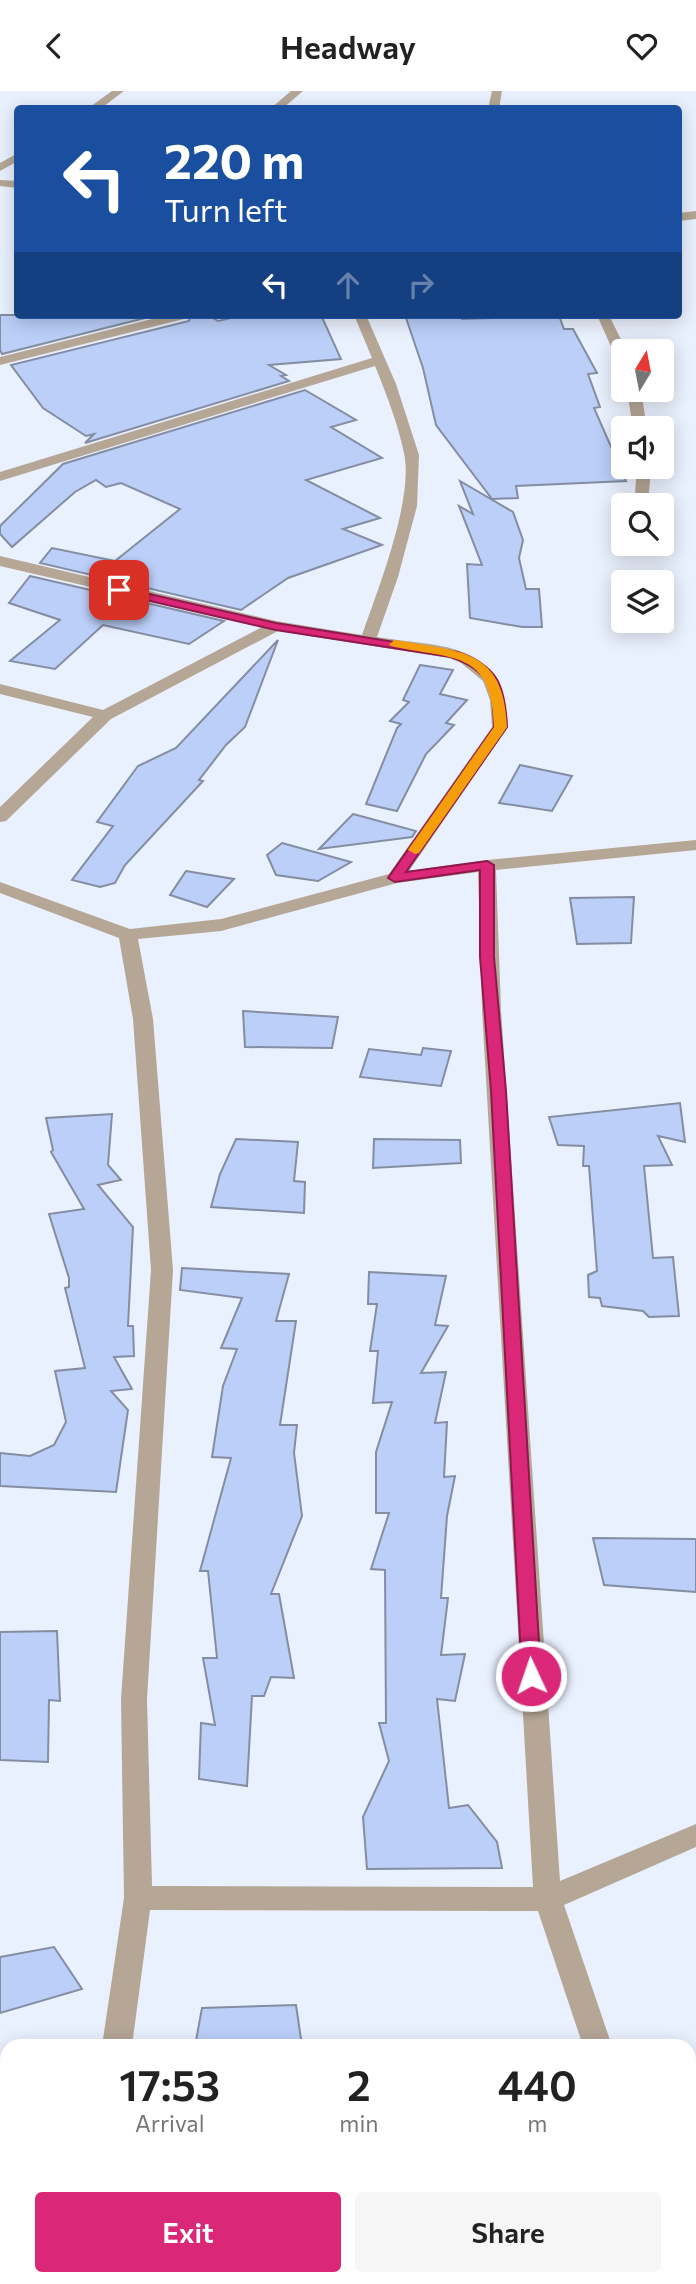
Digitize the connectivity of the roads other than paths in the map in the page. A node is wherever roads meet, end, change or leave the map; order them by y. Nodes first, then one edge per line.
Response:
1 (119, 91) edge
2 (298, 91) edge
3 (98, 105) edge
4 (280, 105) edge
5 (167, 319) edge
6 (361, 319) edge
7 (605, 319) edge
8 (614, 339) edge
9 (0, 361) edge
10 (377, 361) junction
11 (0, 477) edge
12 (0, 561) edge
13 (276, 626) junction
14 (368, 639) junction
15 (0, 689) edge
16 (105, 715) junction
17 (0, 817) edge
18 (696, 845) edge
19 (487, 865) junction
20 (395, 878) junction
21 (0, 887) edge
22 (128, 935) junction
23 (696, 1835) edge
24 (138, 1898) junction
25 (548, 1899) junction
26 (118, 2039) edge
27 (596, 2039) edge

1 - 3 street
2 - 4 street
5 - 9 street
6 - 10 street
7 - 8 street
10 - 11 street
10 - 14 street
12 - 13 street
13 - 14 street
13 - 16 street
14 - 20 street
15 - 16 street
16 - 17 street
18 - 19 street
19 - 20 street
19 - 25 street
20 - 22 street
21 - 22 street
22 - 24 street
23 - 25 street
24 - 25 street
24 - 26 street
25 - 27 street

